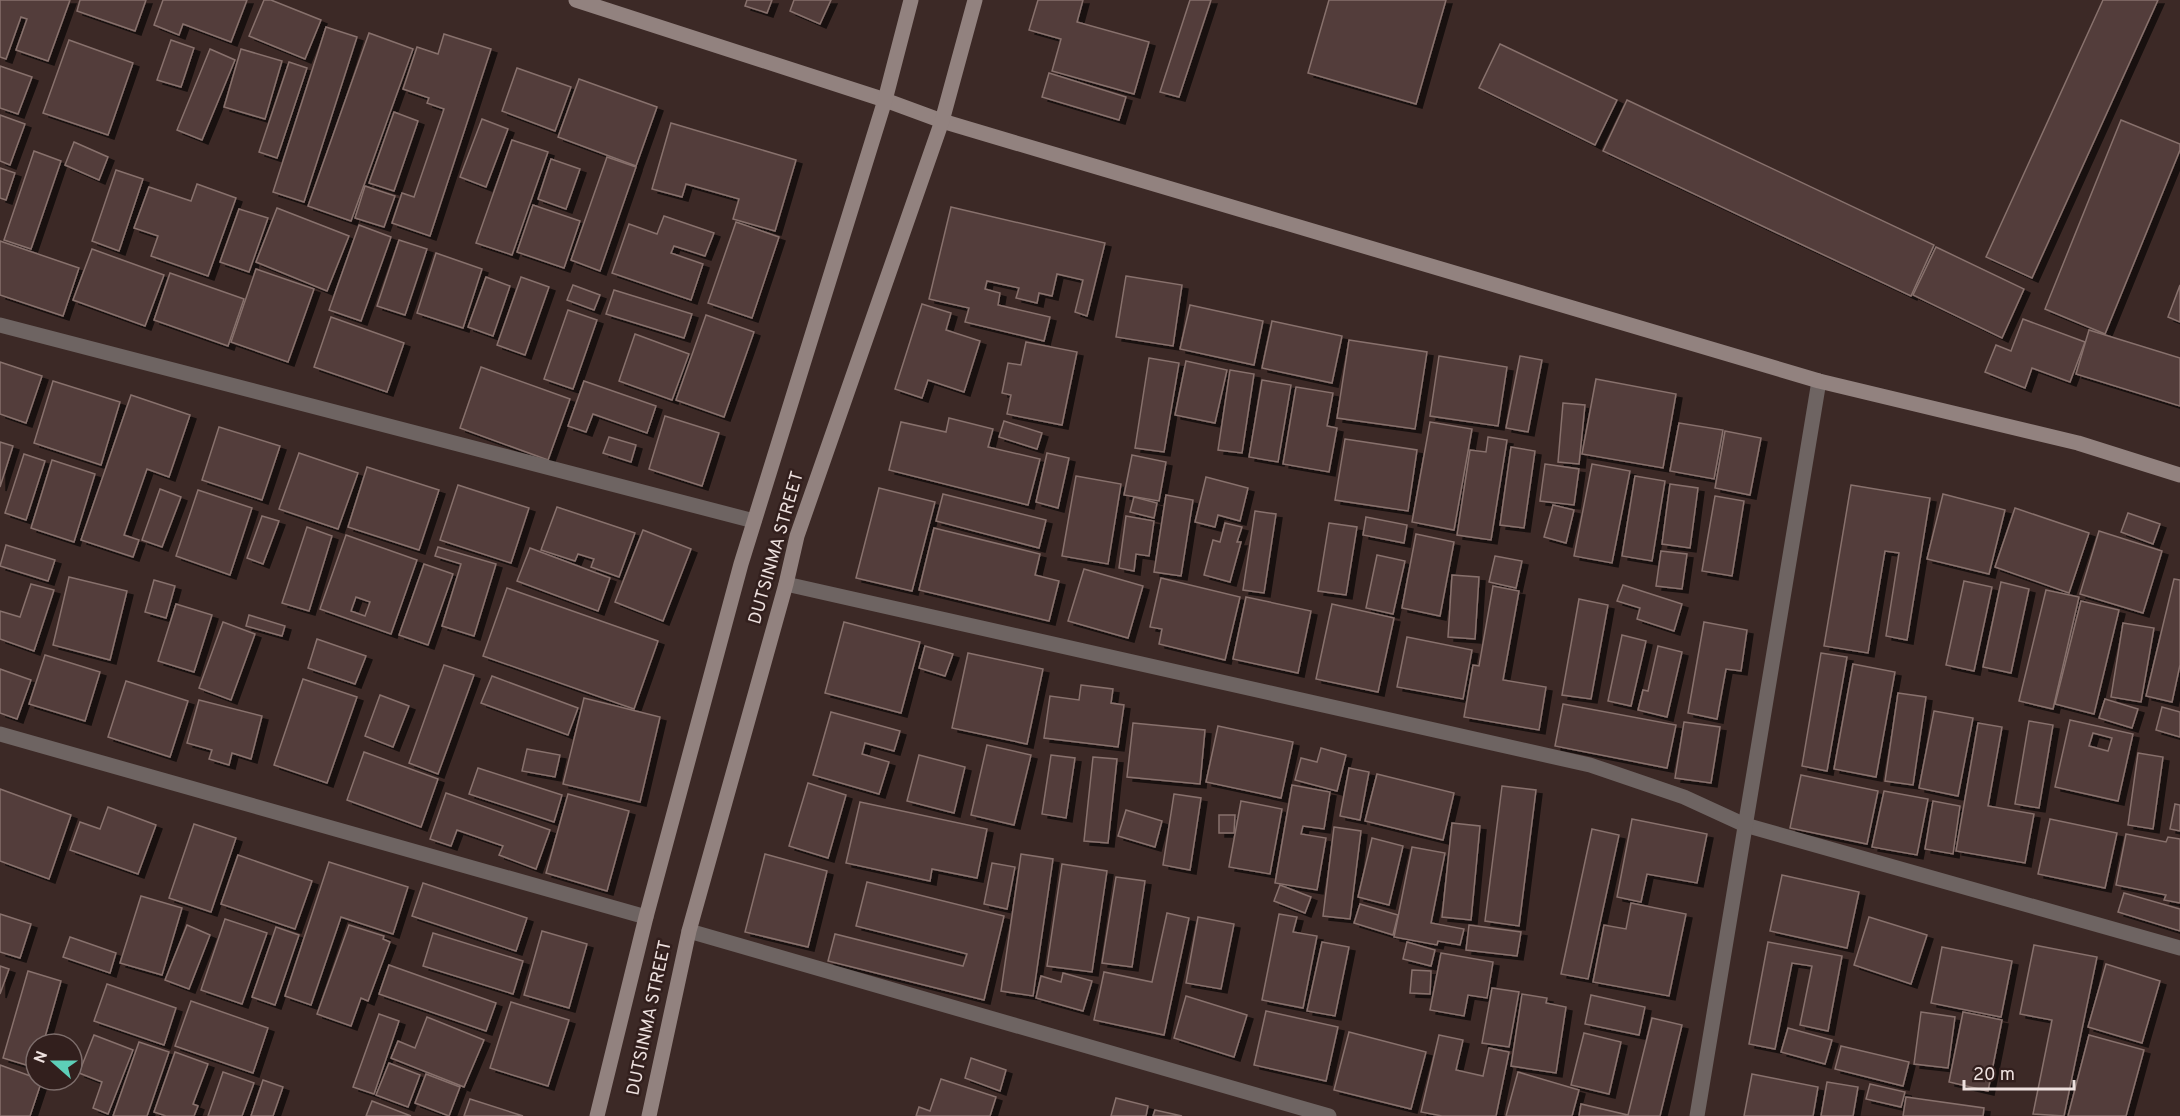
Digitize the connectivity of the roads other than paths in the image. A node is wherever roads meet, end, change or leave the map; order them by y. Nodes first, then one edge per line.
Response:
1 (576, 0) edge
2 (911, 0) edge
3 (975, 0) edge
4 (885, 100) junction
5 (942, 121) junction
6 (0, 325) edge
7 (1819, 381) junction
8 (2180, 475) edge
9 (754, 520) junction
10 (786, 584) junction
11 (0, 734) edge
12 (1745, 825) junction
13 (646, 917) junction
14 (689, 931) junction
15 (2180, 948) edge
16 (597, 1116) edge
17 (649, 1116) edge
18 (1329, 1116) edge
19 (1697, 1116) edge

1 - 4 street
2 - 4 street, DUTSINMA STREET
3 - 5 street, DUTSINMA STREET
4 - 5 street
4 - 9 street, DUTSINMA STREET
5 - 7 street
5 - 10 street, DUTSINMA STREET
6 - 9 street
7 - 8 street
7 - 12 street
9 - 13 street, DUTSINMA STREET
10 - 12 street
10 - 14 street, DUTSINMA STREET
11 - 13 street
12 - 15 street
12 - 19 street
13 - 16 street, DUTSINMA STREET
14 - 17 street, DUTSINMA STREET
14 - 18 street

